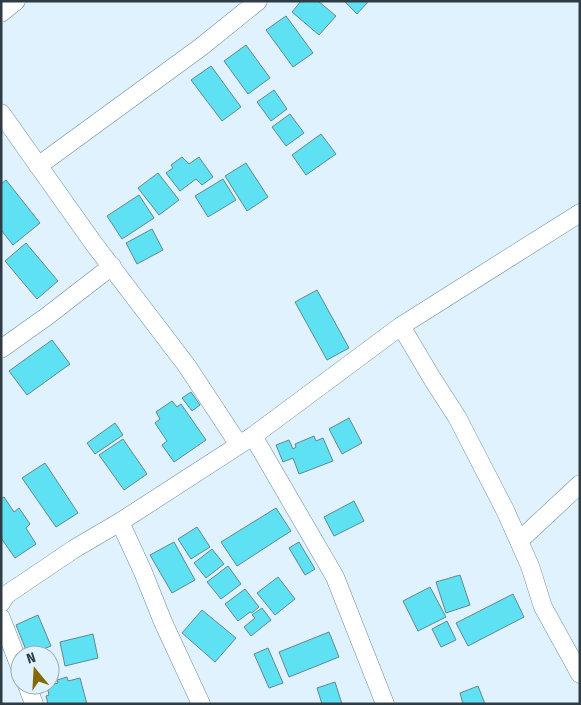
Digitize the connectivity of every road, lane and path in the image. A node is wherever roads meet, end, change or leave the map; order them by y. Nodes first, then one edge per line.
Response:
1 (16, 1) edge
2 (258, 1) edge
3 (1, 13) edge
4 (1, 112) edge
5 (38, 166) junction
6 (580, 213) edge
7 (112, 266) junction
8 (401, 326) junction
9 (1, 349) edge
10 (246, 440) junction
11 (580, 484) edge
12 (120, 522) junction
13 (520, 540) junction
14 (1, 602) edge
15 (1, 618) edge
16 (11, 645) edge
17 (580, 674) edge
18 (201, 704) edge
19 (384, 704) edge

1 - 3 street
2 - 5 street
4 - 5 street
5 - 7 street
6 - 8 street
7 - 9 street
7 - 10 street
8 - 10 street
8 - 13 street
10 - 12 street
10 - 19 street
11 - 13 street
12 - 14 street
12 - 18 street
13 - 17 street
15 - 16 street

